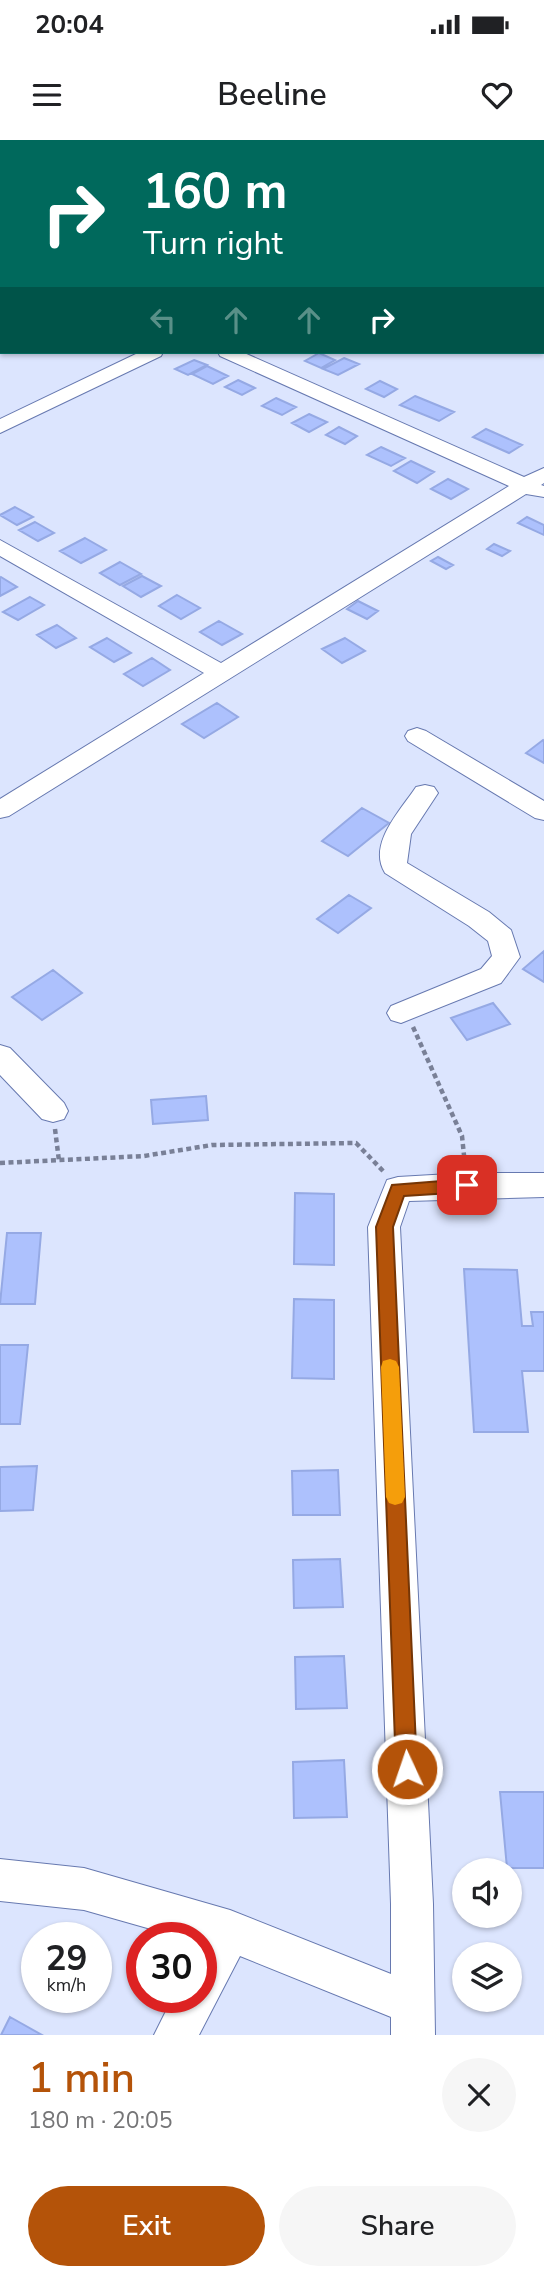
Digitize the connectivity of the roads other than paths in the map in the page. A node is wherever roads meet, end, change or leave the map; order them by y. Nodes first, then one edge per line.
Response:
1 (150, 354) edge
2 (232, 354) edge
3 (0, 427) edge
4 (538, 485) edge
5 (0, 547) edge
6 (222, 674) junction
7 (417, 736) dead end
8 (425, 793) dead end
9 (0, 810) edge
10 (544, 812) edge
11 (401, 1013) road end
12 (0, 1056) edge
13 (53, 1111) road end
14 (544, 1185) edge
15 (0, 1880) edge
16 (230, 1931) junction
17 (217, 1956) edge
18 (188, 2013) edge
19 (414, 2020) edge
20 (176, 2035) edge

1 - 3 street
2 - 4 street
4 - 6 street
5 - 6 street
6 - 9 street
7 - 10 street
8 - 11 street
12 - 13 street
14 - 19 street
15 - 16 street
16 - 17 street
16 - 19 street
18 - 20 street

